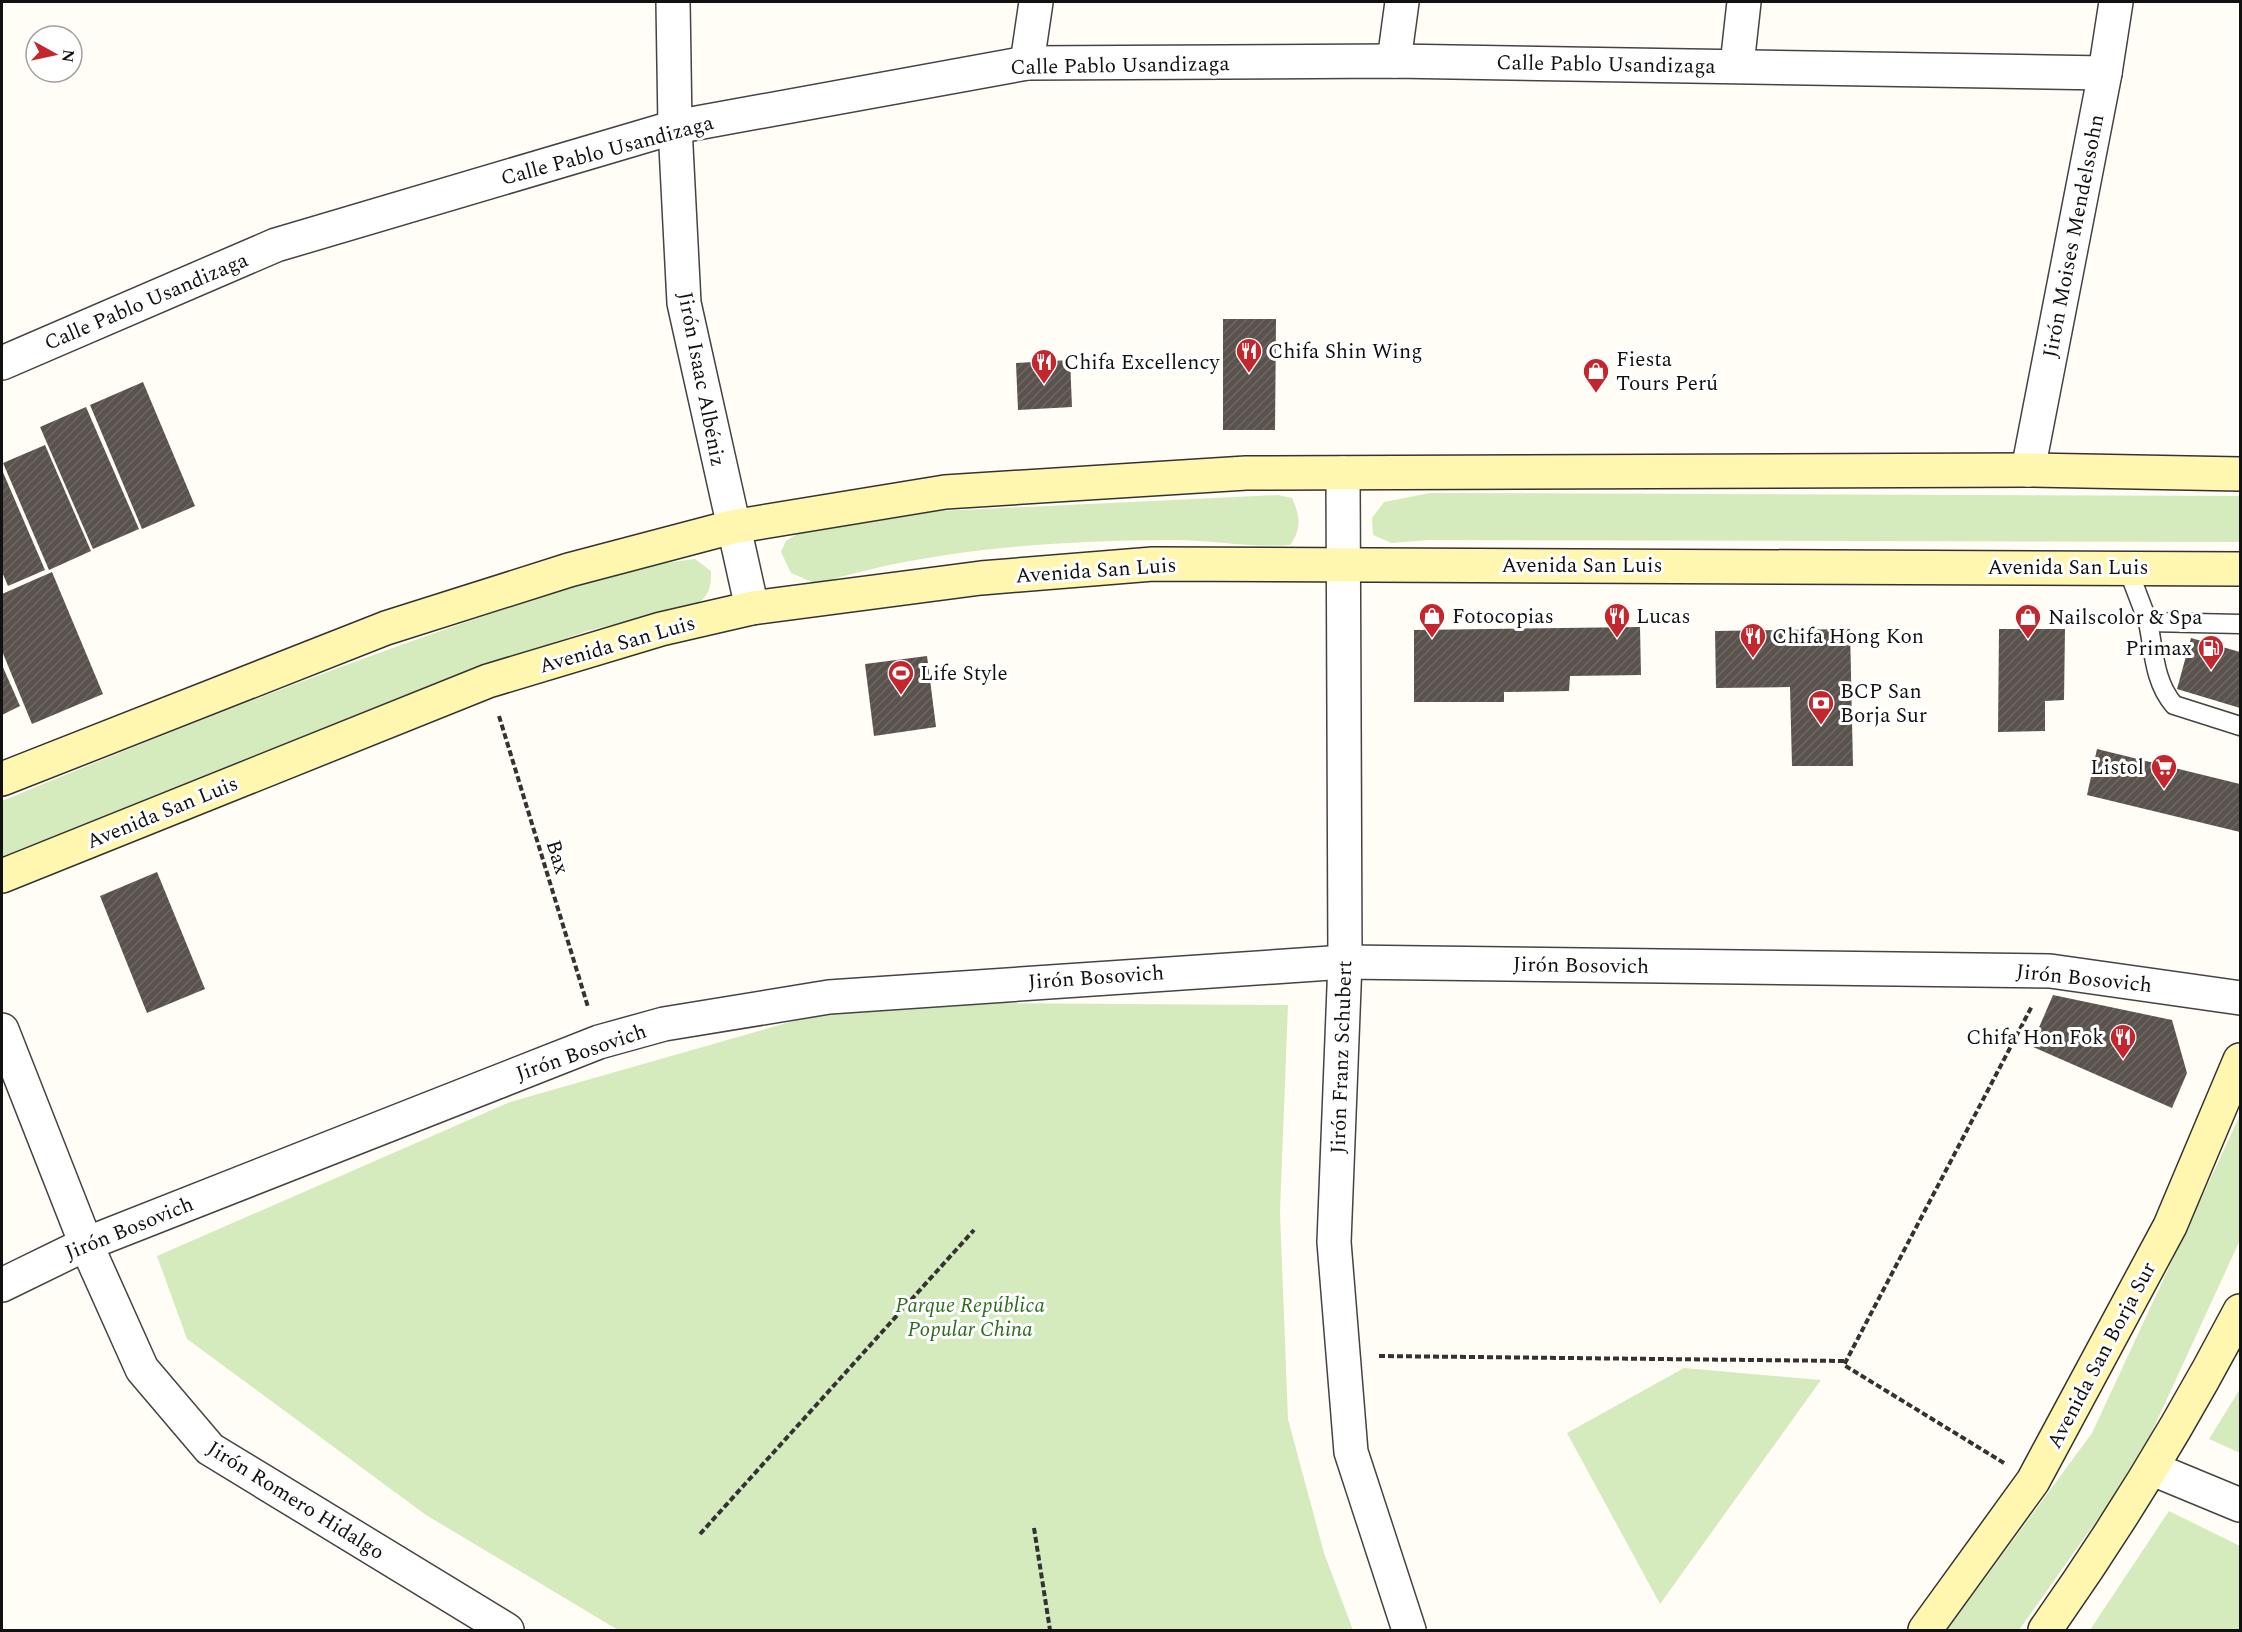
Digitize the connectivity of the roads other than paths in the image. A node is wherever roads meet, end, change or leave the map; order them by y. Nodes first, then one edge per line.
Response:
1 (673, 2) edge
2 (1036, 2) edge
3 (1402, 2) edge
4 (1744, 2) edge
5 (2116, 2) edge
6 (1394, 61) junction
7 (1027, 63) junction
8 (1737, 65) junction
9 (2105, 73) junction
10 (675, 127) junction
11 (2, 363) edge
12 (2028, 470) junction
13 (1344, 473) junction
14 (2241, 474) edge
15 (732, 527) junction
16 (1344, 565) junction
17 (2127, 567) junction
18 (2241, 569) edge
19 (752, 608) junction
20 (2148, 622) junction
21 (2241, 624) edge
22 (2241, 726) edge
23 (2, 779) edge
24 (2, 876) edge
25 (1345, 962) junction
26 (2241, 998) edge
27 (2, 1030) edge
28 (2241, 1060) edge
29 (86, 1244) junction
30 (2, 1285) edge
31 (2241, 1311) edge
32 (2152, 1469) junction
33 (2241, 1505) edge
34 (507, 1630) edge
35 (1409, 1630) edge
36 (1925, 1630) edge
37 (2045, 1630) edge

1 - 10 street, Jirón Isaac Albéniz
2 - 7 street
3 - 6 street
4 - 8 street
5 - 9 street, Jirón Moises Mendelssohn
6 - 7 street, Calle Pablo Usandizaga
6 - 8 street, Calle Pablo Usandizaga
7 - 10 street, Calle Pablo Usandizaga
8 - 9 street, Calle Pablo Usandizaga
9 - 12 street, Jirón Moises Mendelssohn
10 - 11 street, Calle Pablo Usandizaga
10 - 15 street, Jirón Isaac Albéniz
12 - 13 main road
12 - 14 main road
13 - 15 main road
13 - 16 street, Jirón Franz Schubert
15 - 19 street, Jirón Isaac Albéniz
15 - 23 main road
16 - 17 main road, Avenida San Luis
16 - 19 main road, Avenida San Luis
16 - 25 street, Jirón Franz Schubert
17 - 18 main road, Avenida San Luis
17 - 20 lane
19 - 24 main road, Avenida San Luis
20 - 21 lane
20 - 22 lane
25 - 26 street, Jirón Bosovich
25 - 29 street, Jirón Bosovich
25 - 35 street, Jirón Franz Schubert
27 - 29 street, Jirón Romero Hidalgo
28 - 36 main road, Avenida San Borja Sur
29 - 30 street, Jirón Bosovich
29 - 34 street, Jirón Romero Hidalgo
31 - 32 main road
32 - 33 street
32 - 37 main road

